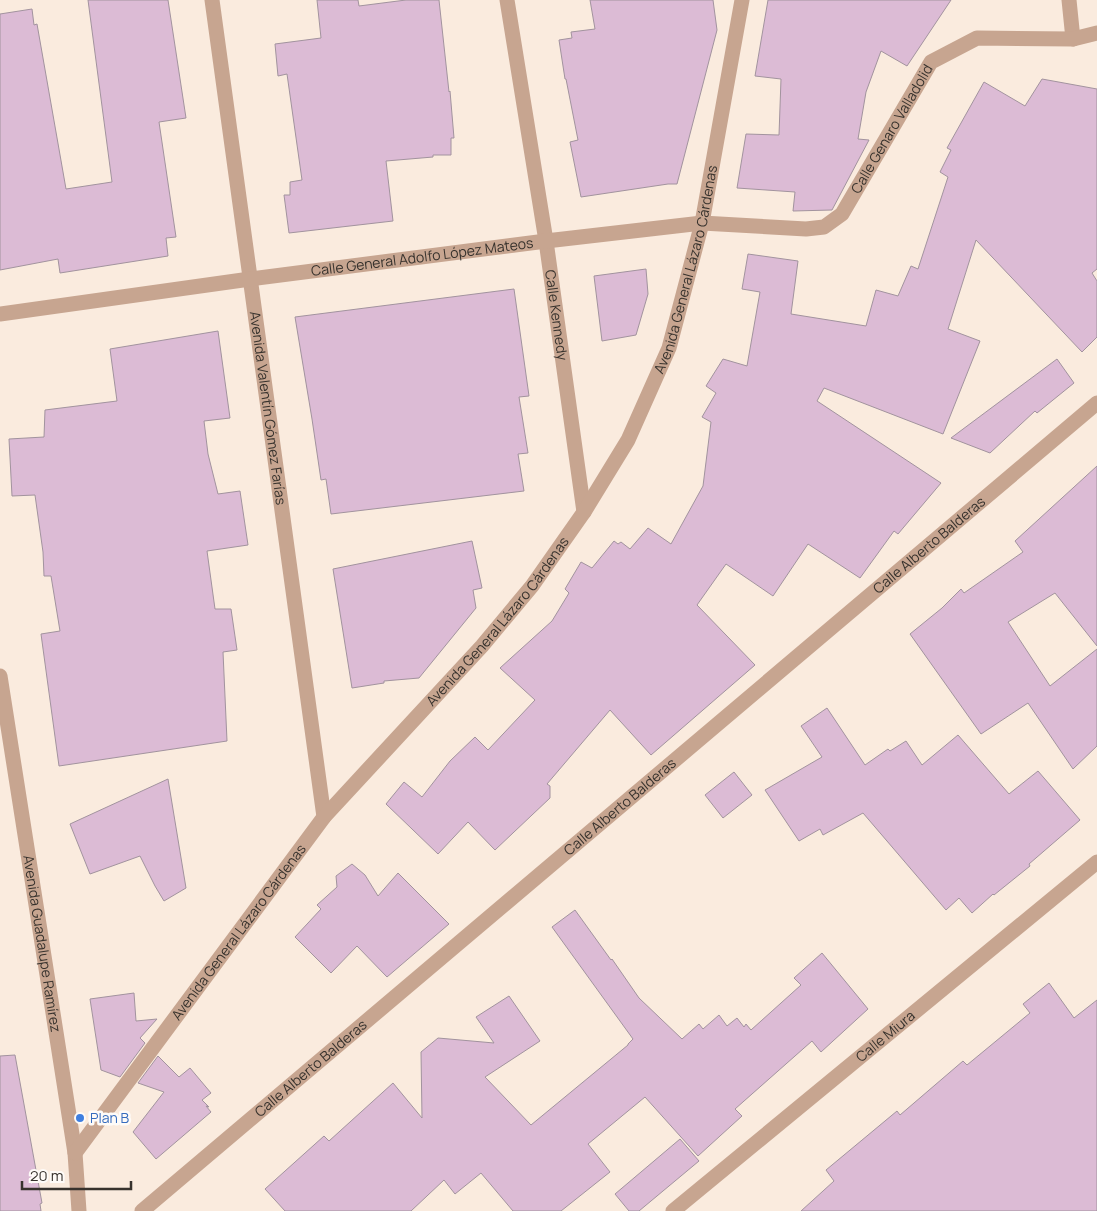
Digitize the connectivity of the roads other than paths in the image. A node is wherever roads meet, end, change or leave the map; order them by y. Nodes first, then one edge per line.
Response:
1 (212, 0) edge
2 (507, 0) edge
3 (742, 0) edge
4 (1069, 0) edge
5 (1097, 33) edge
6 (1073, 39) junction
7 (842, 214) joint
8 (702, 223) junction
9 (546, 241) junction
10 (250, 279) junction
11 (0, 314) edge
12 (1097, 403) edge
13 (584, 512) junction
14 (0, 676) edge
15 (324, 817) junction
16 (1097, 862) edge
17 (75, 1153) junction
18 (79, 1211) edge
19 (142, 1211) edge
20 (674, 1211) edge

1 - 10 street, Avenida Valentín Gómez Farías
2 - 9 street, Calle Kennedy
3 - 8 street, Avenida General Lázaro Cárdenas
4 - 6 street
5 - 6 street, Calle Genaro Valladolid
6 - 7 street, Calle Genaro Valladolid
7 - 8 street, Calle General Adolfo López Mateos
8 - 9 street, Calle General Adolfo López Mateos
8 - 13 street, Avenida General Lázaro Cárdenas
9 - 10 street, Calle General Adolfo López Mateos
9 - 13 street, Calle Kennedy
10 - 11 street, Calle General Adolfo López Mateos
10 - 15 street, Avenida Valentín Gómez Farías
12 - 19 street, Calle Alberto Balderas
13 - 15 street, Avenida General Lázaro Cárdenas
14 - 17 street, Avenida Guadalupe Ramírez
15 - 17 street, Avenida General Lázaro Cárdenas
16 - 20 street, Calle Miura
17 - 18 street, Avenida Guadalupe Ramírez

